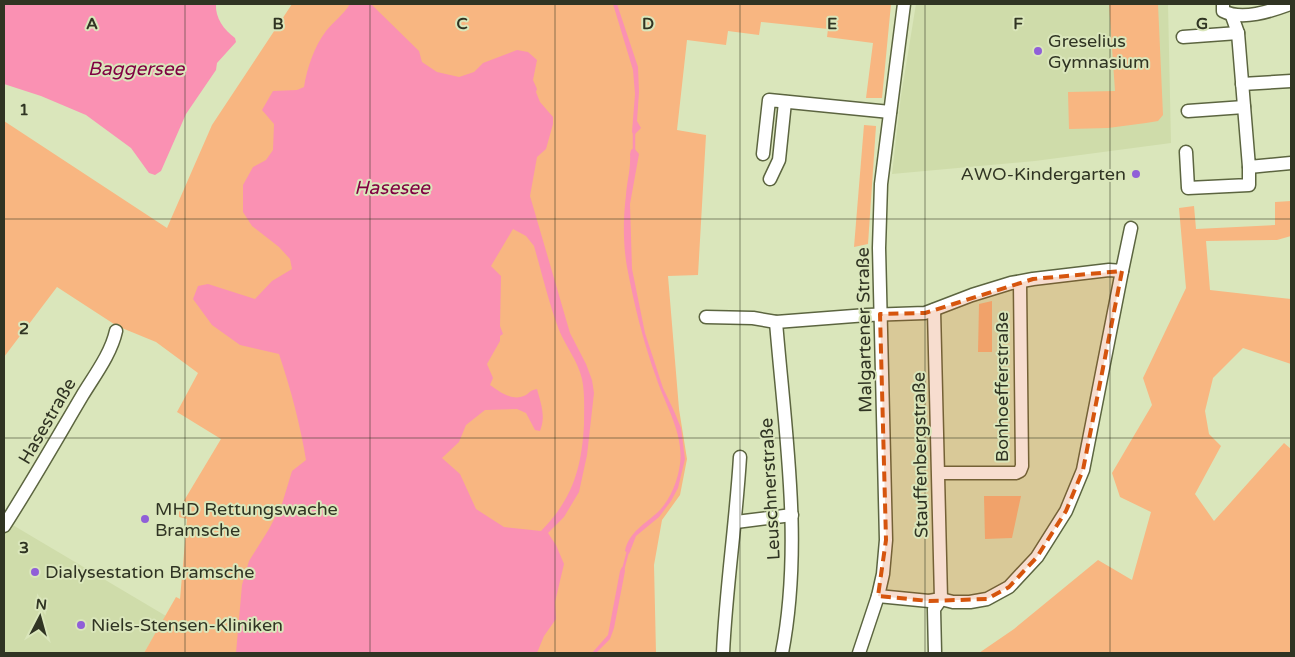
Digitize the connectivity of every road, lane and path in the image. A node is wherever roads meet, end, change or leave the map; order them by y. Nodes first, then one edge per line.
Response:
1 (904, 4) edge
2 (1223, 4) edge
3 (1290, 4) edge
4 (1232, 16) junction
5 (1238, 33) junction
6 (1183, 37) dead end
7 (1291, 81) edge
8 (1242, 84) junction
9 (785, 102) junction
10 (1244, 107) junction
11 (1188, 111) dead end
12 (890, 112) junction
13 (1186, 152) dead end
14 (762, 154) dead end
15 (1291, 163) edge
16 (1249, 168) junction
17 (770, 179) dead end
18 (1130, 228) dead end
19 (1122, 271) junction
20 (1020, 282) junction
21 (934, 310) junction
22 (880, 314) junction
23 (706, 317) dead end
24 (776, 322) junction
25 (116, 331) dead end
26 (740, 457) dead end
27 (939, 472) junction
28 (792, 515) junction
29 (736, 522) junction
30 (4, 526) edge
31 (878, 596) junction
32 (941, 599) junction
33 (723, 653) edge
34 (782, 653) edge
35 (859, 653) edge
36 (935, 653) edge

1 - 12 street, Malgartener Straße
2 - 4 street
3 - 4 street
4 - 5 street
5 - 6 street
5 - 8 street
7 - 8 street
8 - 10 street
9 - 12 street
9 - 14 street
9 - 17 street
10 - 11 street
10 - 16 street
12 - 22 street, Malgartener Straße
13 - 16 street
15 - 16 street
18 - 19 street
19 - 20 street
19 - 32 street
20 - 21 street
20 - 27 street, Bonhoefferstraße
21 - 22 street
21 - 27 street, Stauffenbergstraße
22 - 24 street
22 - 31 street, Malgartener Straße
23 - 24 street
24 - 28 street, Leuschnerstraße
25 - 30 street, Hasestraße
26 - 29 street
27 - 32 street, Stauffenbergstraße
28 - 29 street
28 - 34 street, Leuschnerstraße
29 - 33 street
31 - 32 street
31 - 35 street, Malgartener Straße
32 - 36 street, Stauffenbergstraße

